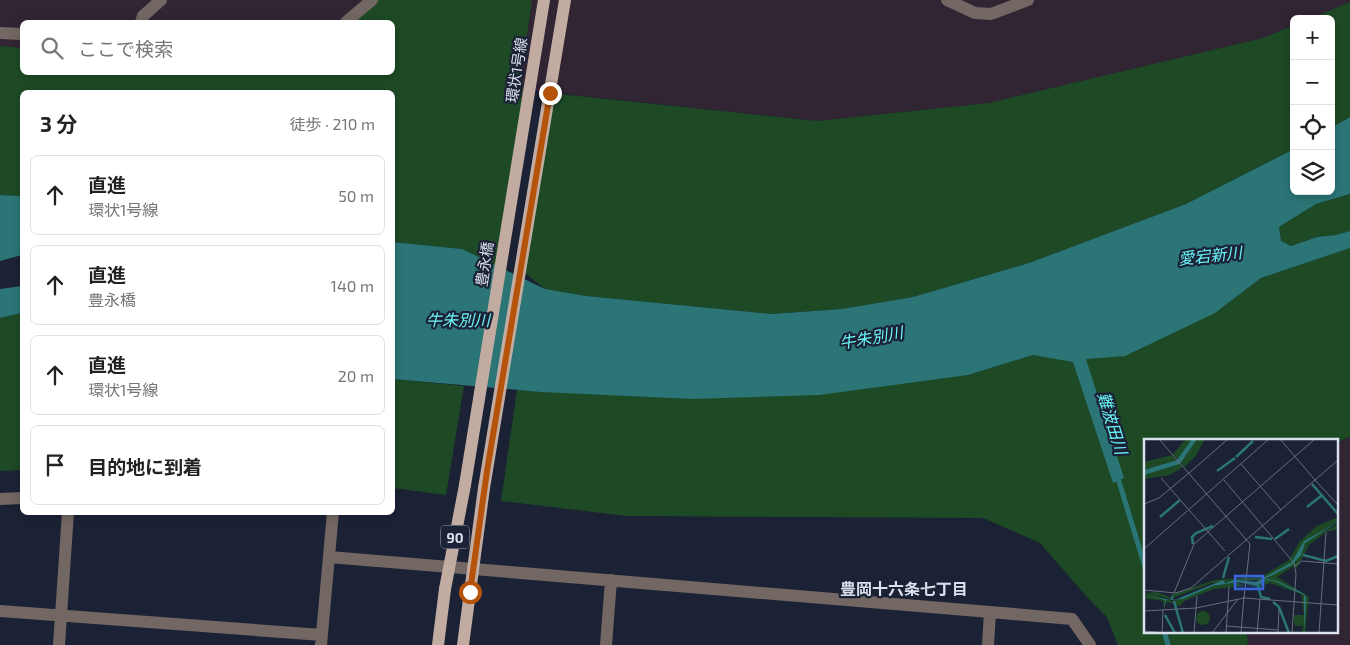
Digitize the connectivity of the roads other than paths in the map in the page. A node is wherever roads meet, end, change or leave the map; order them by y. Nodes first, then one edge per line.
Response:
1 (161, 0) edge
2 (372, 0) edge
3 (544, 0) edge
4 (565, 0) edge
5 (948, 0) edge
6 (1028, 0) edge
7 (142, 20) edge
8 (348, 20) edge
9 (0, 33) edge
10 (20, 34) edge
11 (520, 146) joint
12 (20, 498) edge
13 (0, 499) edge
14 (68, 515) edge
15 (333, 515) edge
16 (329, 557) junction
17 (611, 580) junction
18 (0, 611) edge
19 (990, 612) junction
20 (61, 615) junction
21 (321, 640) edge
22 (58, 645) edge
23 (438, 645) edge
24 (463, 645) edge
25 (606, 645) edge
26 (988, 645) edge
27 (1090, 645) edge

1 - 7 street
2 - 8 street
3 - 11 main road, 環状1号線 / 90
4 - 24 main road, 90, bridge
5 - 6 street
9 - 10 street
11 - 23 main road, 豊永橋 / 90, bridge
12 - 13 street
14 - 20 street
15 - 16 street
16 - 17 street
16 - 21 street
17 - 19 street
17 - 25 street
18 - 20 street
19 - 26 street
19 - 27 street
20 - 21 street
20 - 22 street

